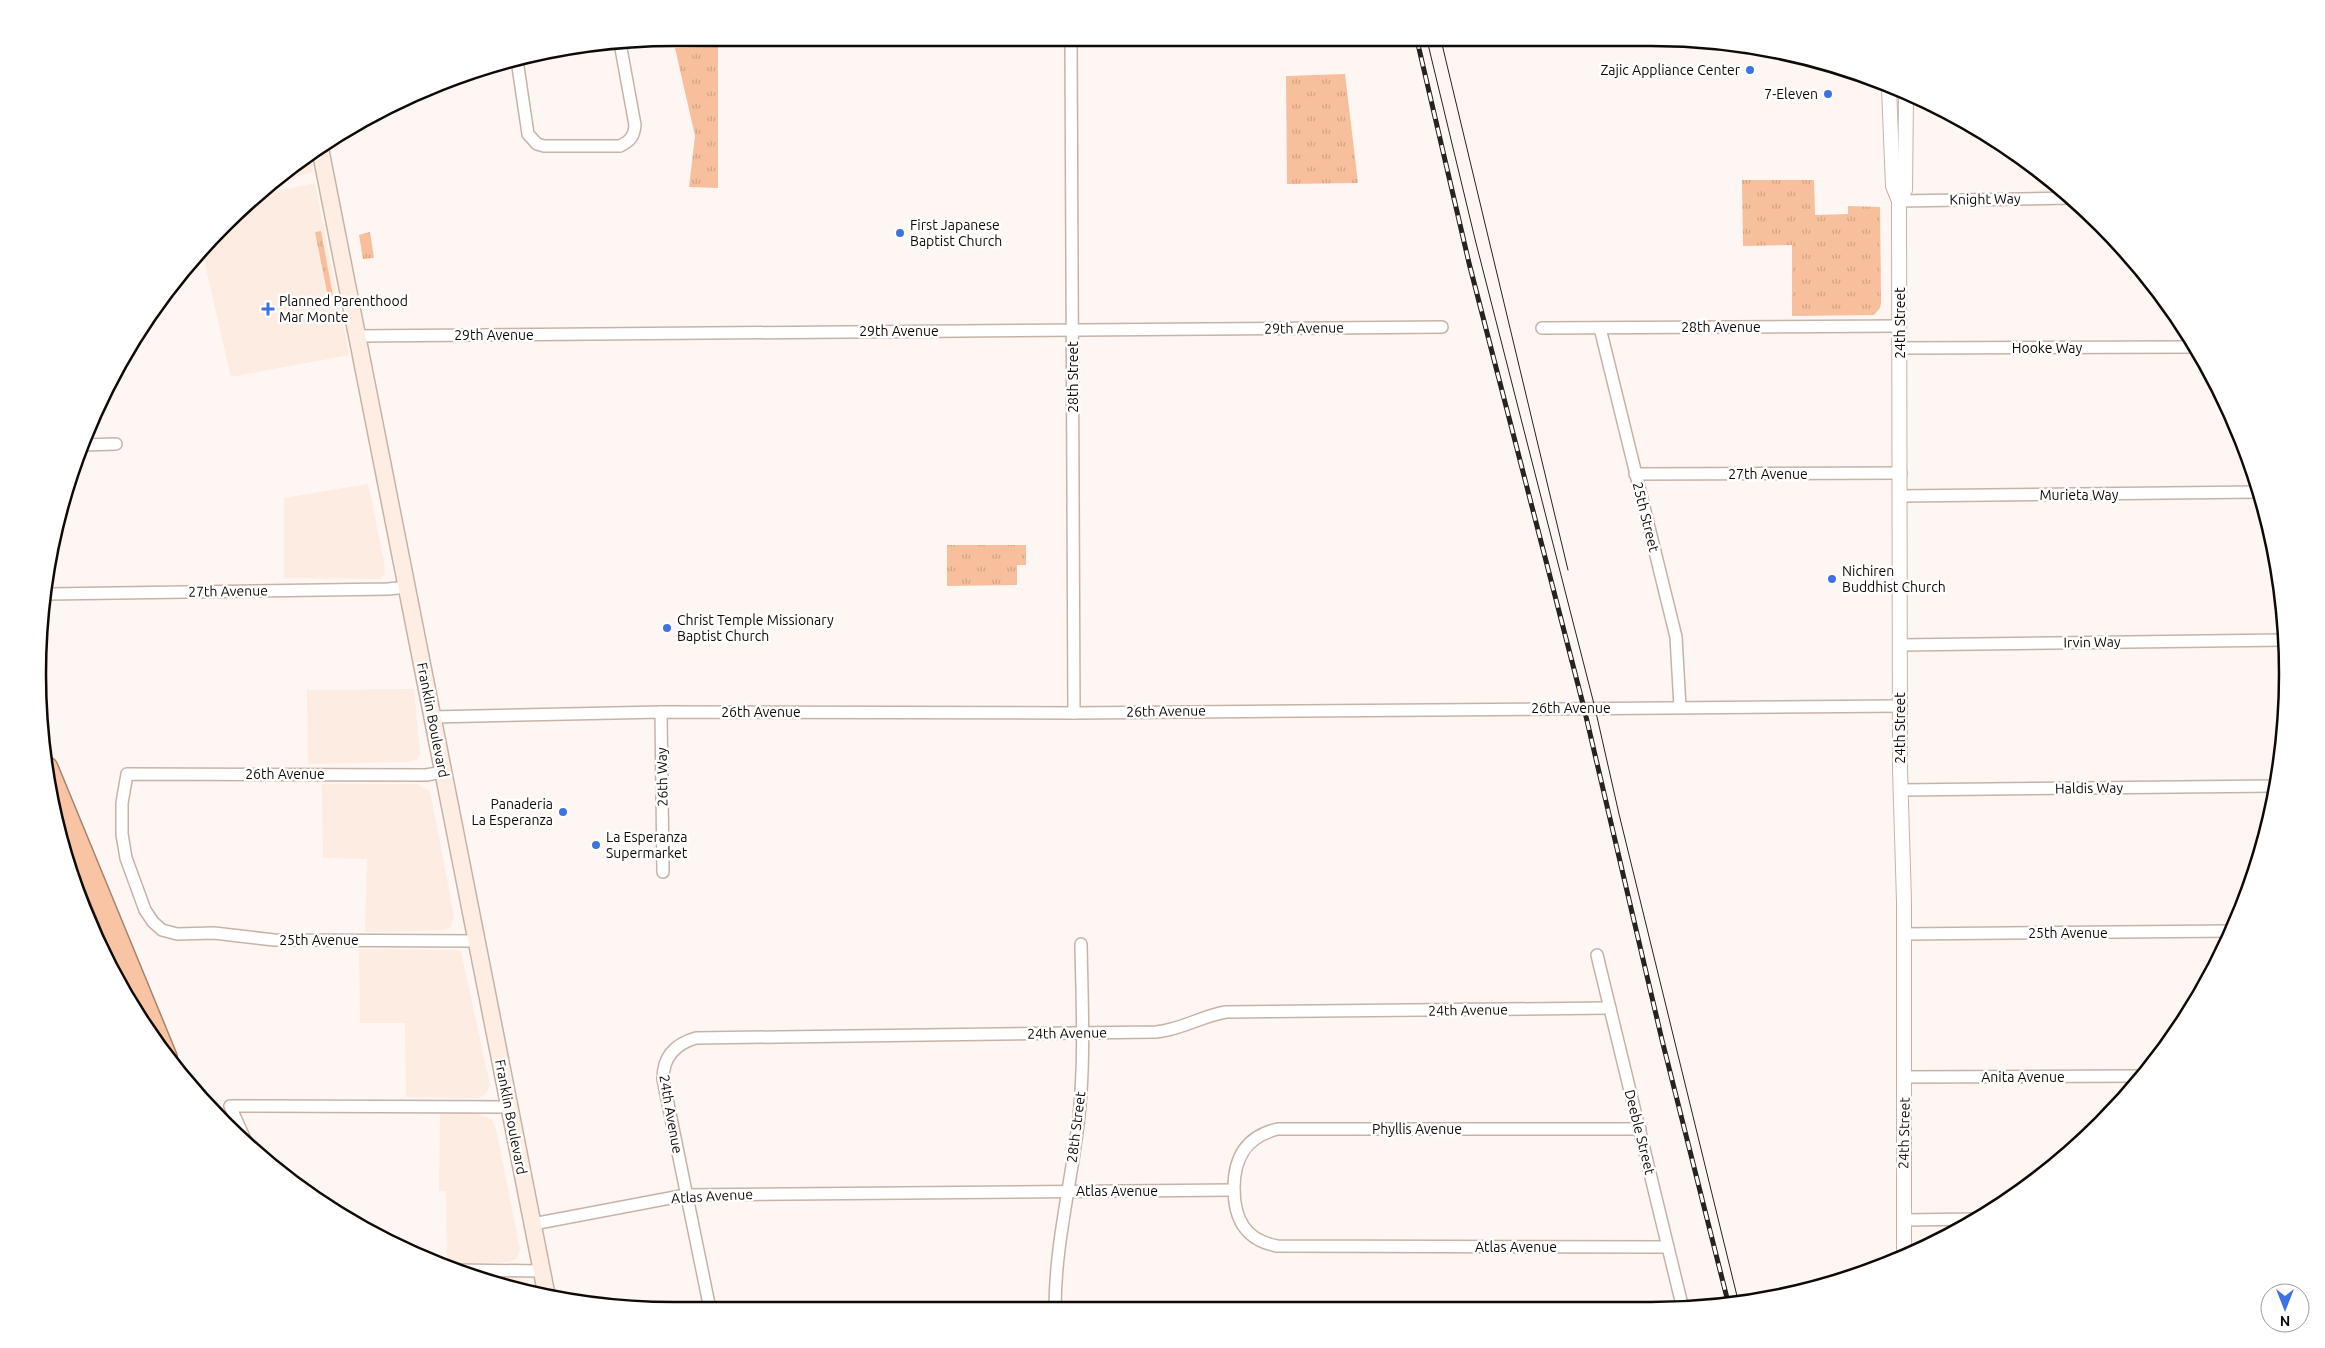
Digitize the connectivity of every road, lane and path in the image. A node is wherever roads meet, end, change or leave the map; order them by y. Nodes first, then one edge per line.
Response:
1 (1071, 46) edge
2 (621, 49) edge
3 (518, 67) edge
4 (1890, 94) edge
5 (1906, 101) edge
6 (321, 155) edge
7 (2060, 198) edge
8 (1899, 201) junction
9 (1900, 326) junction
10 (1442, 327) dead end
11 (1542, 328) dead end
12 (1600, 328) junction
13 (1072, 330) junction
14 (357, 336) junction
15 (2187, 347) edge
16 (1900, 348) junction
17 (116, 444) dead end
18 (90, 445) edge
19 (1901, 473) junction
20 (1636, 474) junction
21 (2251, 492) edge
22 (1900, 496) junction
23 (407, 587) junction
24 (52, 594) edge
25 (2277, 640) edge
26 (1900, 645) junction
27 (1901, 706) junction
28 (1680, 707) junction
29 (660, 712) junction
30 (1074, 713) junction
31 (432, 717) junction
32 (442, 772) junction
33 (2268, 786) edge
34 (1900, 790) junction
35 (58, 794) edge
36 (663, 872) dead end
37 (162, 930) joint
38 (2223, 931) edge
39 (1904, 934) junction
40 (476, 941) junction
41 (1081, 944) dead end
42 (1597, 955) dead end
43 (1610, 1008) junction
44 (152, 1023) edge
45 (1082, 1033) junction
46 (2133, 1076) edge
47 (1905, 1077) junction
48 (509, 1107) junction
49 (239, 1127) edge
50 (1640, 1129) junction
51 (1234, 1190) junction
52 (1067, 1191) junction
53 (686, 1195) junction
54 (1963, 1219) edge
55 (1904, 1220) junction
56 (533, 1224) junction
57 (1668, 1248) junction
58 (1904, 1248) edge
59 (480, 1270) edge
60 (542, 1271) junction
61 (545, 1288) edge
62 (1681, 1301) edge
63 (709, 1302) edge
64 (1055, 1302) edge

1 - 13 street, 28th Street
2 - 3 street
4 - 8 street, 24th Street
5 - 8 street, 24th Street
6 - 14 main road, Franklin Boulevard
7 - 8 street, Knight Way
8 - 9 street, 24th Street
9 - 12 street, 28th Avenue
9 - 16 street, 24th Street
10 - 13 street, 29th Avenue
11 - 12 street, 28th Avenue
12 - 20 street, 25th Street
13 - 14 street, 29th Avenue
13 - 30 street, 28th Street
14 - 23 main road, Franklin Boulevard
15 - 16 street, Hooke Way
16 - 19 street, 24th Street
17 - 18 street
19 - 20 street, 27th Avenue
19 - 22 street, 24th Street
20 - 28 street, 25th Street
21 - 22 street, Murieta Way
22 - 26 street, 24th Street
23 - 24 street, 27th Avenue
23 - 31 main road, Franklin Boulevard
25 - 26 street, Irvin Way
26 - 27 street, 24th Street
27 - 28 street, 26th Avenue
27 - 34 street, 24th Street
28 - 30 street, 26th Avenue
29 - 30 street, 26th Avenue
29 - 31 street, 26th Avenue
29 - 36 street, 26th Way
31 - 32 main road, Franklin Boulevard
32 - 37 street, 26th Avenue
32 - 40 main road, Franklin Boulevard
33 - 34 street, Haldis Way
34 - 39 street, 24th Street
35 - 44 highway
37 - 40 street, 25th Avenue
38 - 39 street, 25th Avenue
39 - 47 street, 24th Street
40 - 48 main road, Franklin Boulevard
41 - 45 street, 28th Street
42 - 43 street, Deeble Street
43 - 45 street, 24th Avenue
43 - 50 street, Deeble Street
45 - 52 street, 28th Street
45 - 53 street, 24th Avenue
46 - 47 street, Anita Avenue
47 - 55 street, 24th Street
48 - 49 street
48 - 56 main road, Franklin Boulevard
50 - 51 street, Phyllis Avenue
50 - 57 street, Deeble Street
51 - 52 street, Atlas Avenue
51 - 57 street, Atlas Avenue
52 - 53 street, Atlas Avenue
52 - 64 street, 28th Street
53 - 56 street, Atlas Avenue
53 - 63 street, 24th Avenue
54 - 55 street
55 - 58 street, 24th Street
56 - 60 main road, Franklin Boulevard
57 - 62 street, Deeble Street
59 - 60 street
60 - 61 main road, Franklin Boulevard

